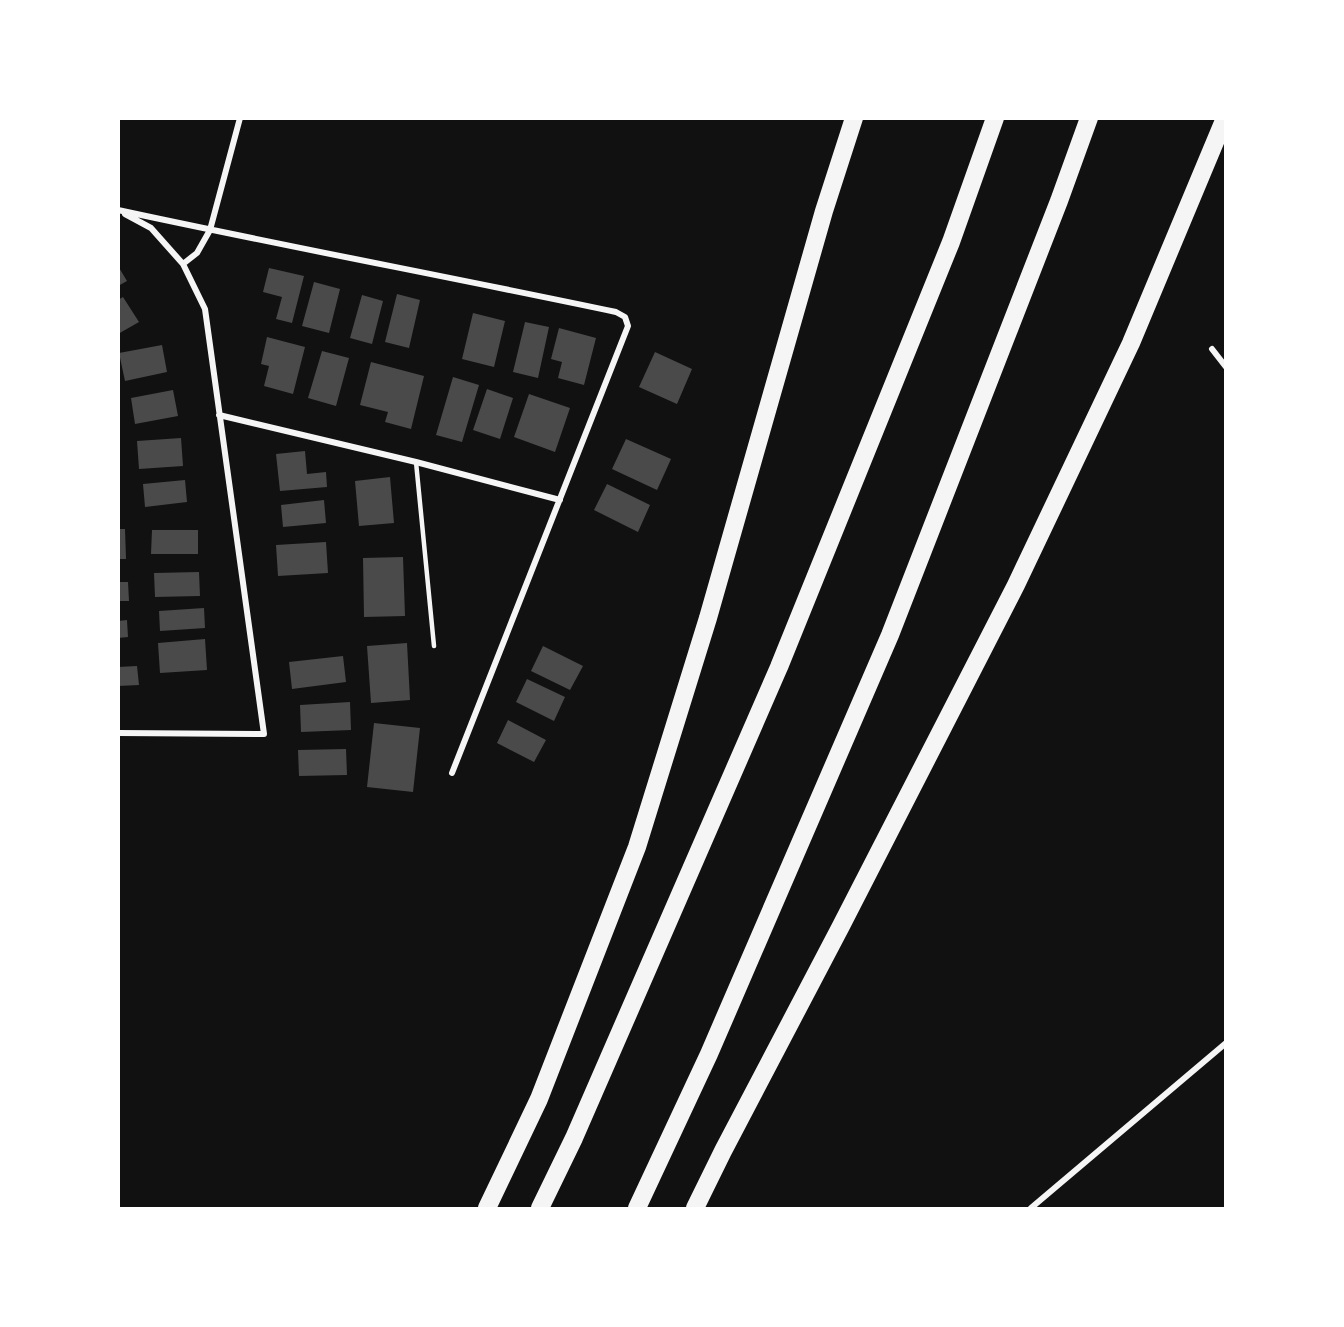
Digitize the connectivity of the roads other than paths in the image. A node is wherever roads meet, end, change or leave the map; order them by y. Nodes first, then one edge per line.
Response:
1 (240, 118) edge
2 (854, 118) edge
3 (995, 118) edge
4 (1089, 118) edge
5 (1225, 118) edge
6 (118, 210) edge
7 (210, 230) junction
8 (183, 264) junction
9 (1212, 349) dead end
10 (1226, 367) edge
11 (219, 415) junction
12 (416, 462) junction
13 (560, 500) junction
14 (434, 646) dead end
15 (118, 733) edge
16 (452, 773) dead end
17 (1226, 1043) edge
18 (487, 1209) edge
19 (540, 1209) edge
20 (637, 1209) edge
21 (695, 1209) edge
22 (1031, 1209) edge

1 - 7 street
2 - 18 highway
3 - 19 highway
4 - 20 highway
5 - 21 highway
6 - 7 street
6 - 8 street
7 - 8 street
7 - 13 street
8 - 11 street
9 - 10 street
11 - 12 street
11 - 15 street
12 - 13 street
12 - 14 lane
13 - 16 street
17 - 22 street

